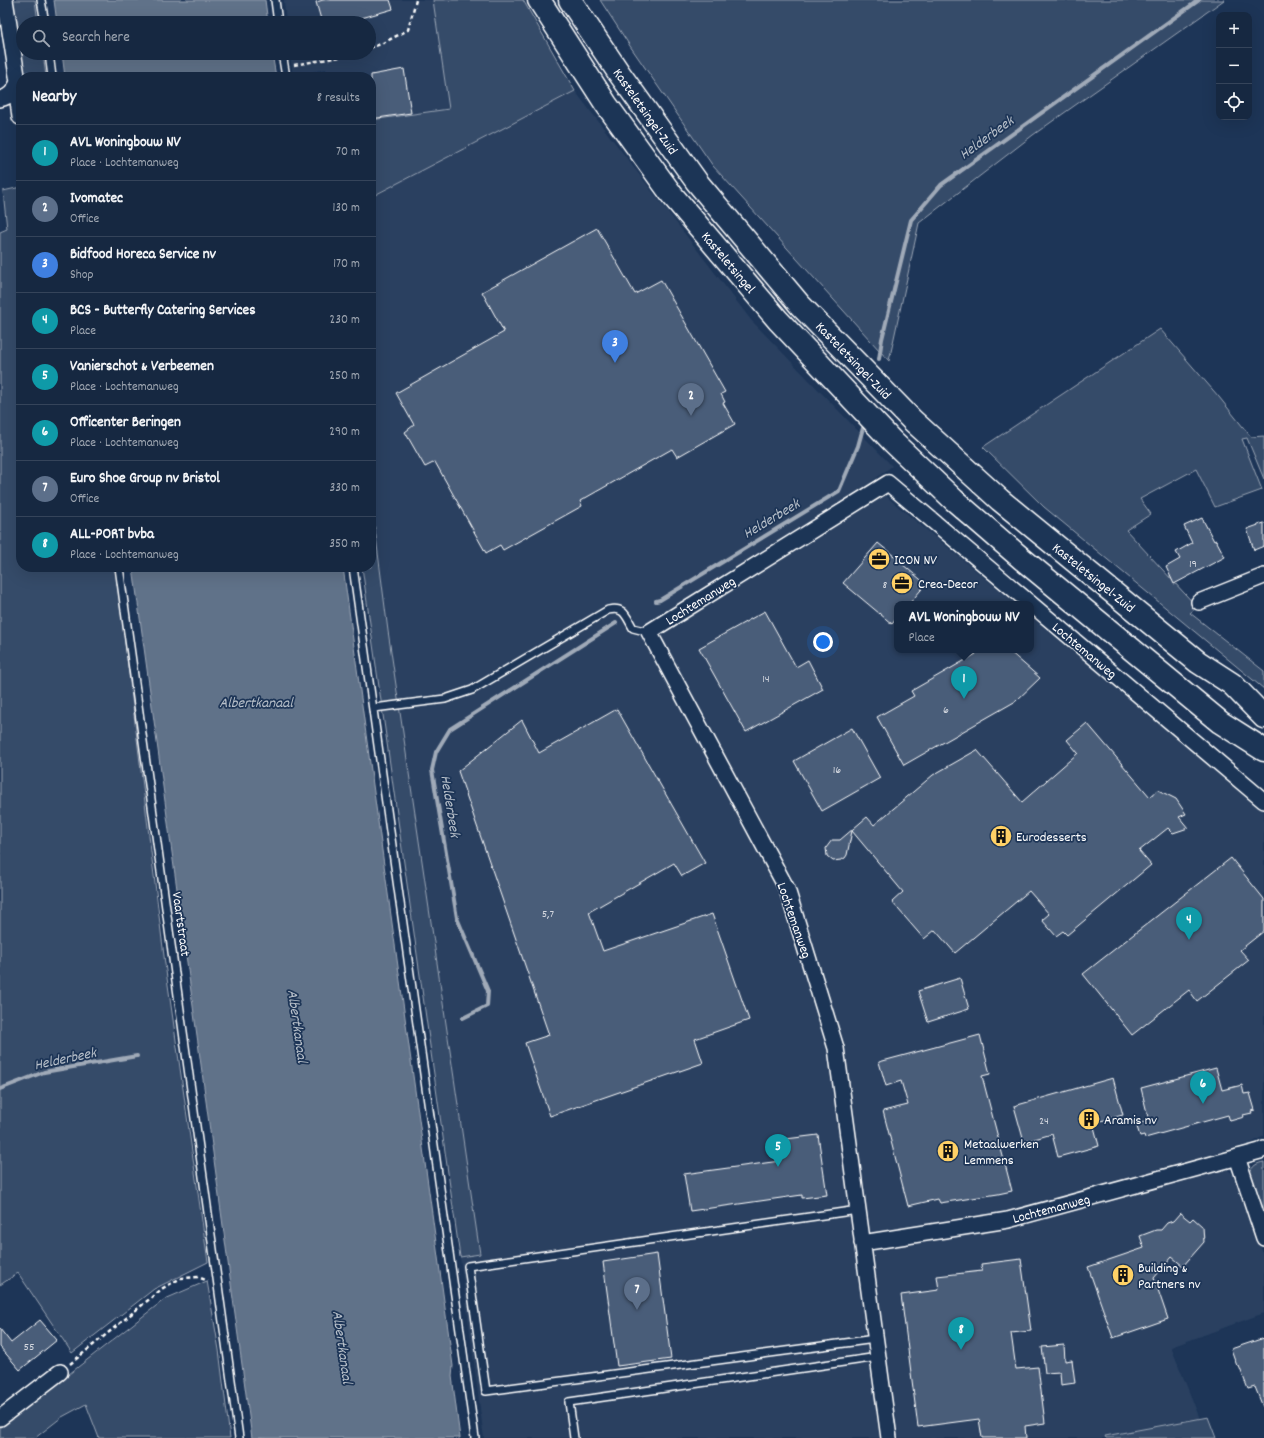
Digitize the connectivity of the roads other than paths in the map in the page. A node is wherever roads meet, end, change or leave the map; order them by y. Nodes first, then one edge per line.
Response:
1 (5, 0) edge
2 (42, 0) edge
3 (275, 0) edge
4 (539, 0) edge
5 (570, 0) edge
6 (44, 16) edge
7 (277, 16) edge
8 (50, 60) edge
9 (283, 60) edge
10 (16, 72) edge
11 (51, 72) edge
12 (285, 72) edge
13 (16, 86) edge
14 (14, 91) junction
15 (16, 96) edge
16 (0, 99) edge
17 (615, 116) joint
18 (853, 399) joint
19 (120, 572) edge
20 (354, 572) edge
21 (1264, 576) edge
22 (1028, 601) edge
23 (1199, 602) dead end
24 (1034, 606) edge
25 (649, 632) junction
26 (374, 708) junction
27 (1264, 717) edge
28 (1264, 750) edge
29 (1264, 801) edge
30 (1264, 1149) edge
31 (1237, 1157) junction
32 (858, 1210) junction
33 (1264, 1238) edge
34 (862, 1243) junction
35 (875, 1339) junction
36 (878, 1357) junction
37 (60, 1372) road end
38 (0, 1418) edge
39 (239, 1438) edge
40 (475, 1438) edge
41 (574, 1438) edge
42 (889, 1438) edge

1 - 10 street
2 - 6 lane
3 - 7 lane
4 - 17 main road, Kasteletsingel-Zuid
5 - 27 main road, Kasteletsingel-Zuid
8 - 11 lane
9 - 12 lane
13 - 14 street
14 - 15 street
14 - 16 street
17 - 18 main road, Kasteletsingel
18 - 28 main road, Kasteletsingel-Zuid
19 - 39 lane, Vaartstraat
20 - 26 lane
21 - 23 street
22 - 25 street, Lochtemanweg
24 - 29 street, Lochtemanweg
25 - 26 lane
25 - 32 street, Lochtemanweg
26 - 40 lane
30 - 31 street, Lochtemanweg
31 - 33 street
31 - 34 street, Lochtemanweg
32 - 34 street, Lochtemanweg
32 - 35 lane
34 - 35 street, Lochtemanweg
35 - 36 street, Lochtemanweg
36 - 41 lane
36 - 42 street, Lochtemanweg
37 - 38 street

